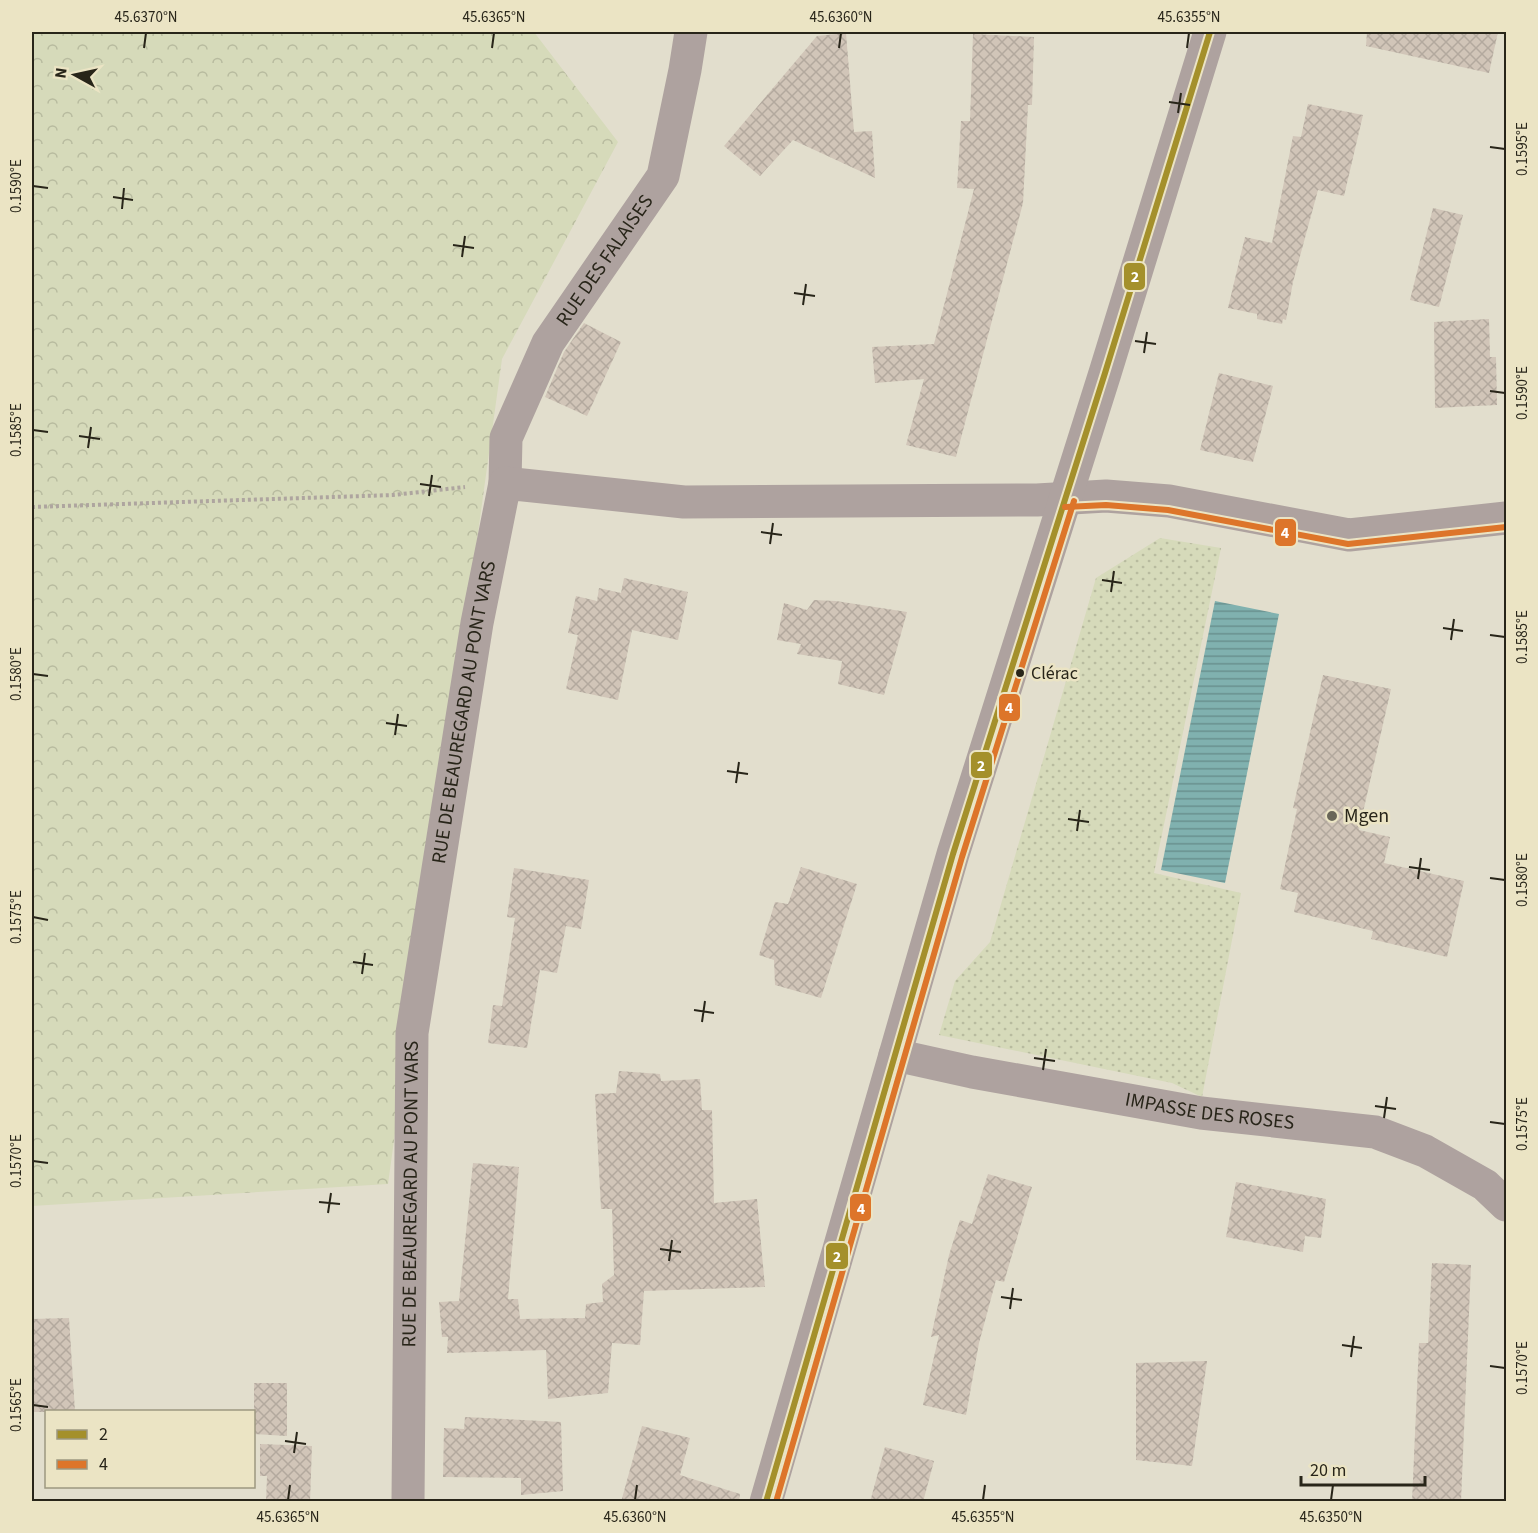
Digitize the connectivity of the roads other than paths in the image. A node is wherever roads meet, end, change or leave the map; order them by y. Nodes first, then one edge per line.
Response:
1 (691, 32) edge
2 (1210, 32) edge
3 (505, 483) junction
4 (1065, 498) junction
5 (1506, 518) edge
6 (895, 1055) junction
7 (1506, 1205) edge
8 (408, 1502) edge
9 (766, 1502) edge

1 - 3 street, RUE DES FALAISES
2 - 4 street
3 - 4 street
3 - 8 street, RUE DE BEAUREGARD AU PONT VARS
4 - 5 street
4 - 6 street
6 - 7 street, IMPASSE DES ROSES
6 - 9 street

